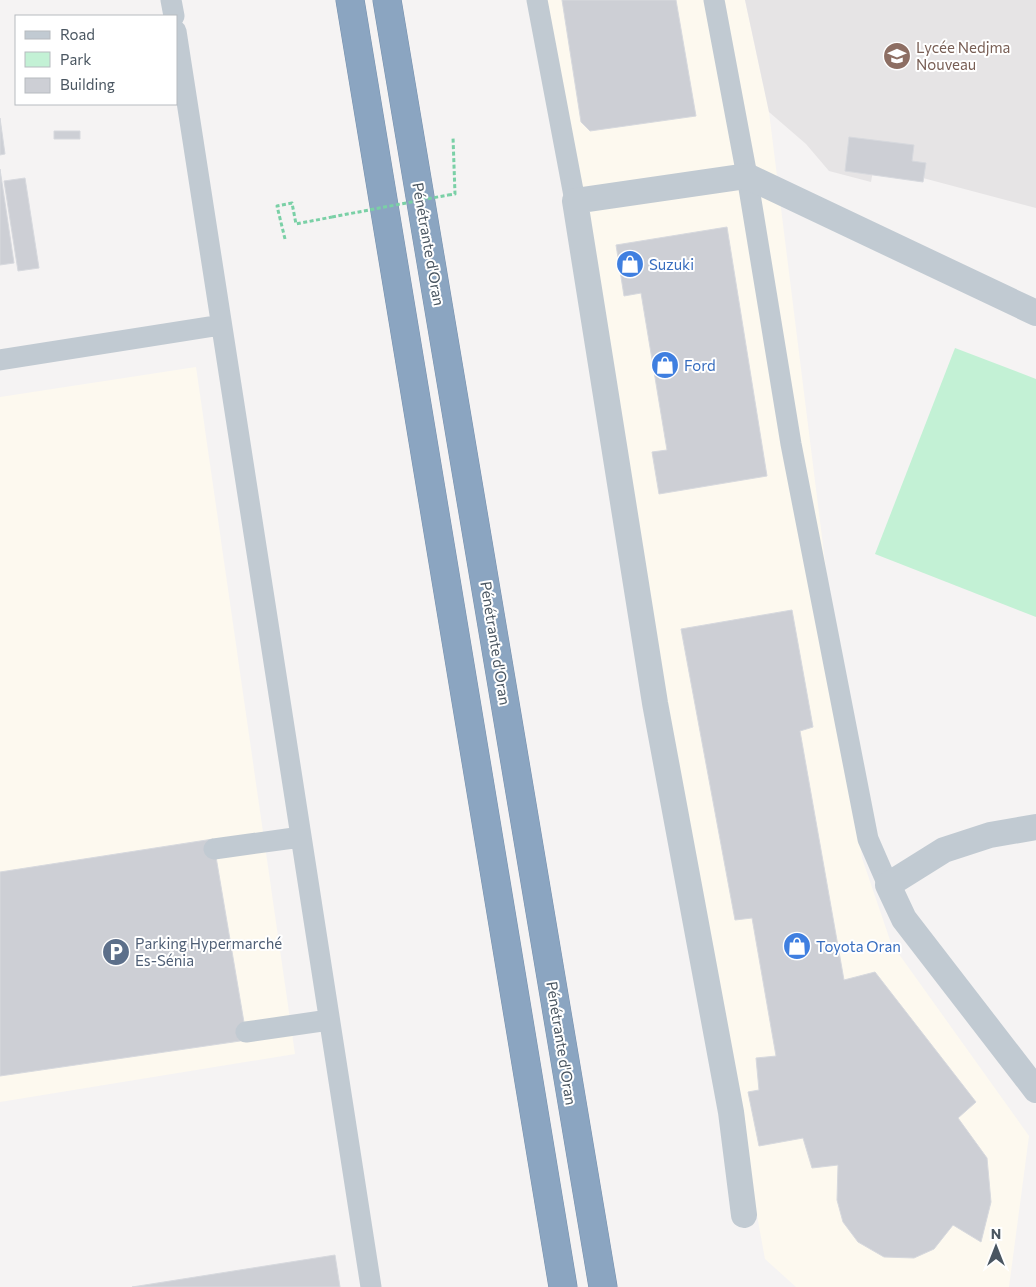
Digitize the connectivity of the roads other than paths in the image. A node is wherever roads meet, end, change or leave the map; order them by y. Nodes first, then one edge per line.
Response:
1 (172, 0) edge
2 (350, 0) edge
3 (387, 0) edge
4 (536, 0) edge
5 (714, 0) edge
6 (174, 15) edge
7 (178, 44) edge
8 (747, 176) junction
9 (575, 201) junction
10 (1036, 313) edge
11 (221, 326) junction
12 (0, 360) edge
13 (1036, 827) edge
14 (301, 837) junction
15 (214, 849) dead end
16 (888, 885) junction
17 (329, 1020) junction
18 (246, 1032) dead end
19 (1036, 1090) edge
20 (744, 1215) dead end
21 (371, 1287) edge
22 (563, 1287) edge
23 (603, 1287) edge

1 - 6 street
2 - 22 highway
3 - 23 highway, Pénétrante d'Oran
4 - 9 street
5 - 8 street
7 - 11 street
8 - 9 street
8 - 10 street
8 - 16 street
9 - 20 street
11 - 12 street
11 - 14 street
13 - 16 street
14 - 15 street
14 - 17 street
16 - 19 street
17 - 18 street
17 - 21 street

